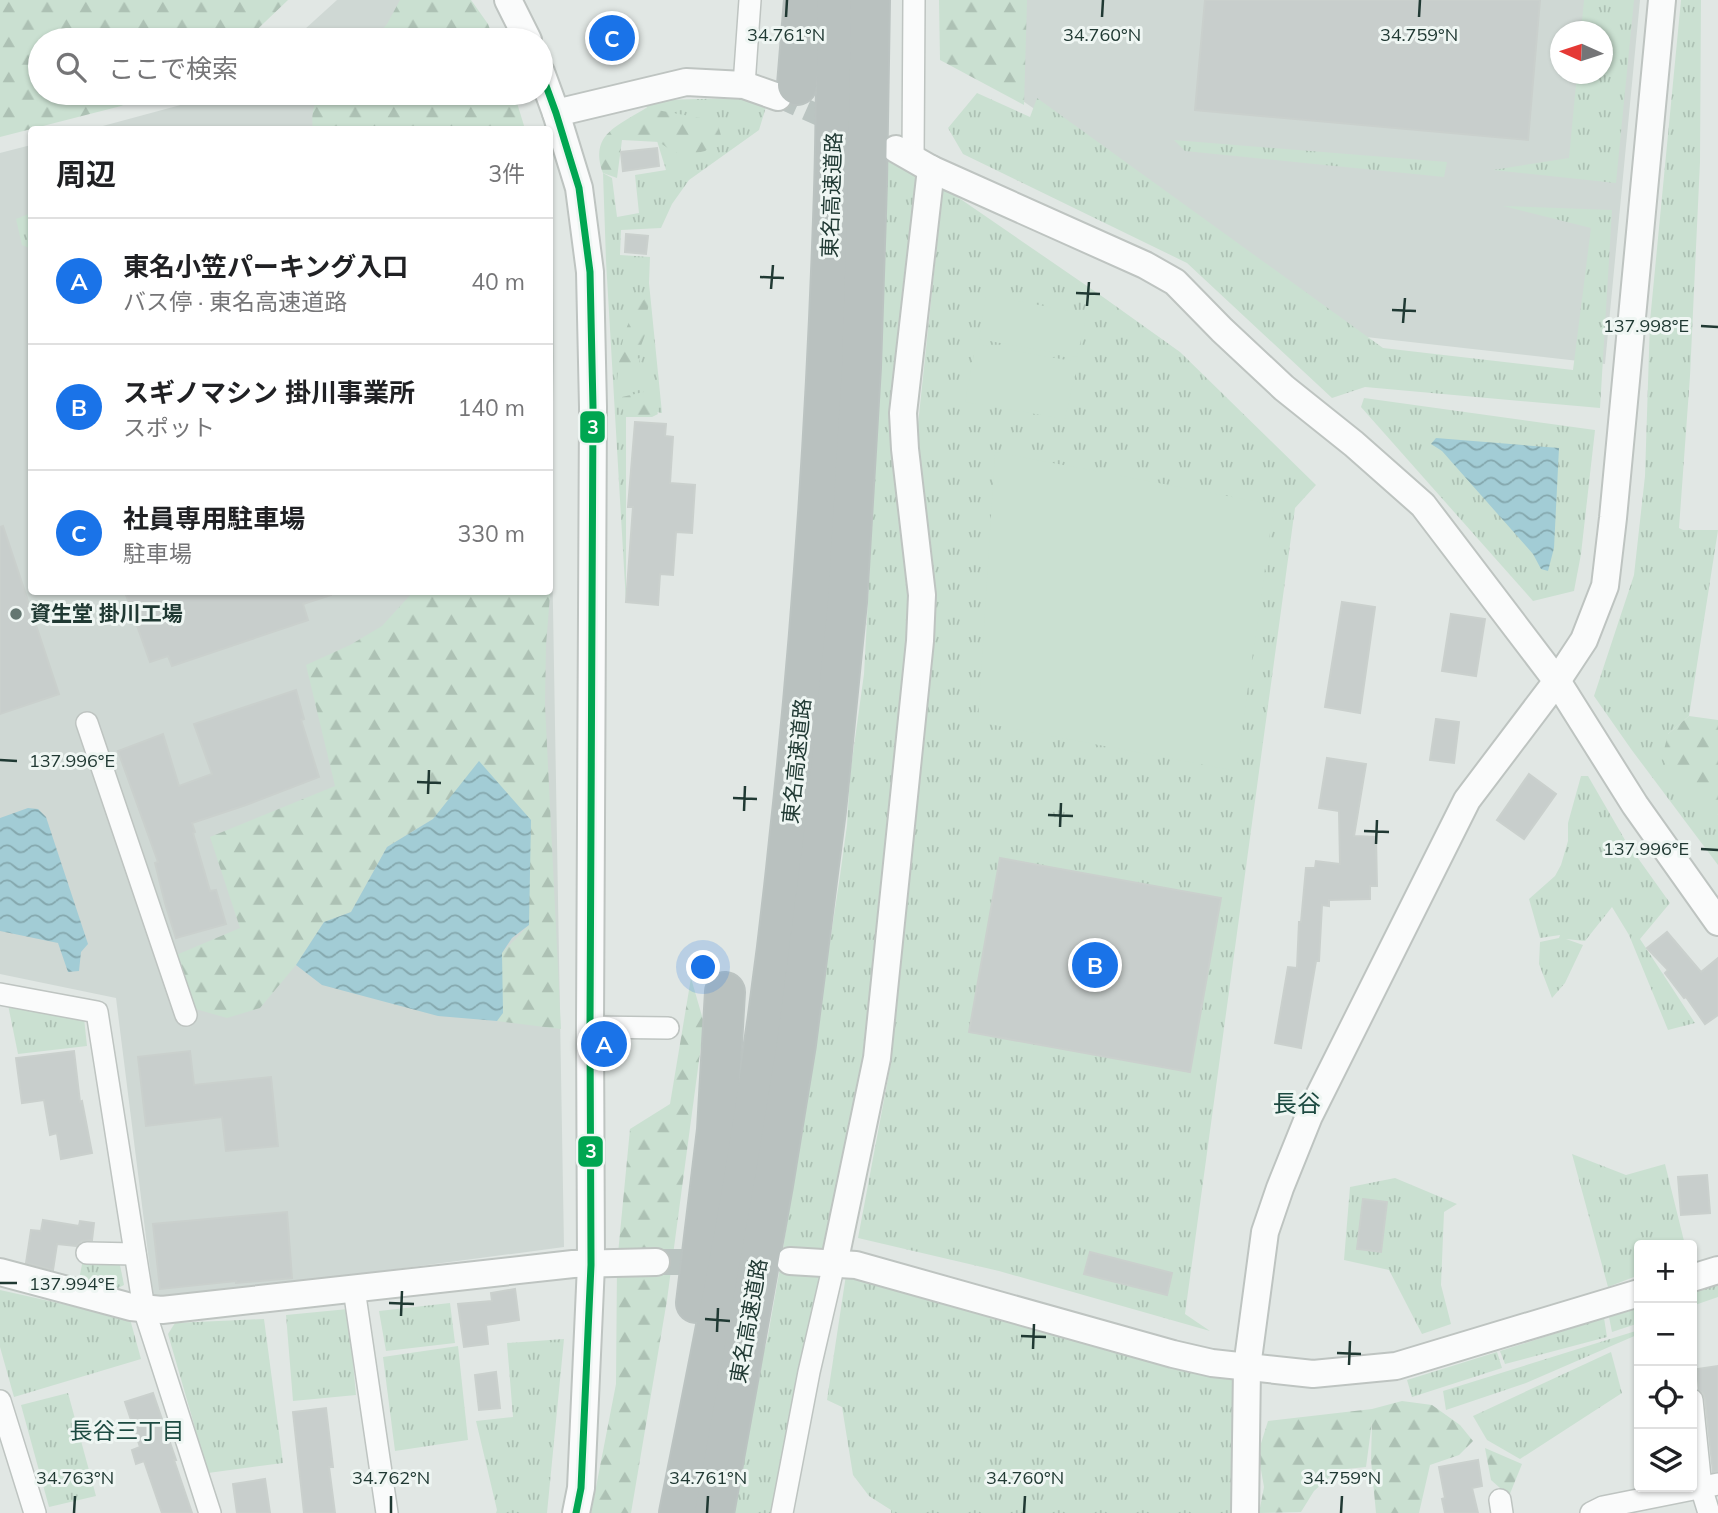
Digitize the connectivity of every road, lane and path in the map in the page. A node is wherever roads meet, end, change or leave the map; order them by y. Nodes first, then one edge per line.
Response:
1 (508, 0) edge
2 (750, 0) edge
3 (804, 0) edge
4 (836, 0) edge
5 (870, 0) edge
6 (914, 0) edge
7 (1662, 0) edge
8 (522, 28) edge
9 (744, 85) junction
10 (788, 91) joint
11 (553, 105) edge
12 (556, 113) junction
13 (913, 159) junction
14 (1558, 681) junction
15 (87, 723) dead end
16 (1718, 922) edge
17 (725, 992) dead end
18 (0, 994) edge
19 (186, 1015) dead end
20 (590, 1027) junction
21 (668, 1028) dead end
22 (87, 1253) dead end
23 (135, 1254) junction
24 (790, 1261) dead end
25 (656, 1262) tunnel mouth
26 (834, 1264) junction
27 (591, 1265) junction
28 (1718, 1270) edge
29 (0, 1272) edge
30 (1697, 1276) edge
31 (354, 1289) junction
32 (1634, 1294) edge
33 (144, 1310) junction
34 (1247, 1367) junction
35 (0, 1401) edge
36 (1697, 1425) edge
37 (1709, 1485) edge
38 (35, 1513) edge
39 (209, 1513) edge
40 (387, 1513) edge
41 (576, 1513) edge
42 (666, 1513) edge
43 (679, 1513) edge
44 (714, 1513) edge
45 (782, 1513) edge
46 (1245, 1513) edge
47 (1591, 1513) edge
48 (1709, 1513) edge

1 - 8 street
2 - 9 street
3 - 10 highway
4 - 43 highway, 東名高速道路
5 - 44 highway, 東名高速道路
6 - 13 street
7 - 14 street
9 - 10 street
9 - 12 street
11 - 12 street
12 - 20 street
13 - 14 street
13 - 26 street
14 - 16 street
14 - 34 street
15 - 19 street
17 - 42 highway
18 - 23 street
20 - 21 street
20 - 27 street
22 - 23 street
23 - 33 street
24 - 26 street
25 - 27 street
26 - 34 street
26 - 45 street
27 - 31 street
27 - 41 street
28 - 30 street
29 - 33 street
31 - 33 street
31 - 40 street
32 - 34 street
33 - 39 street
34 - 46 street
35 - 38 street
36 - 37 street
37 - 47 street
37 - 48 street

